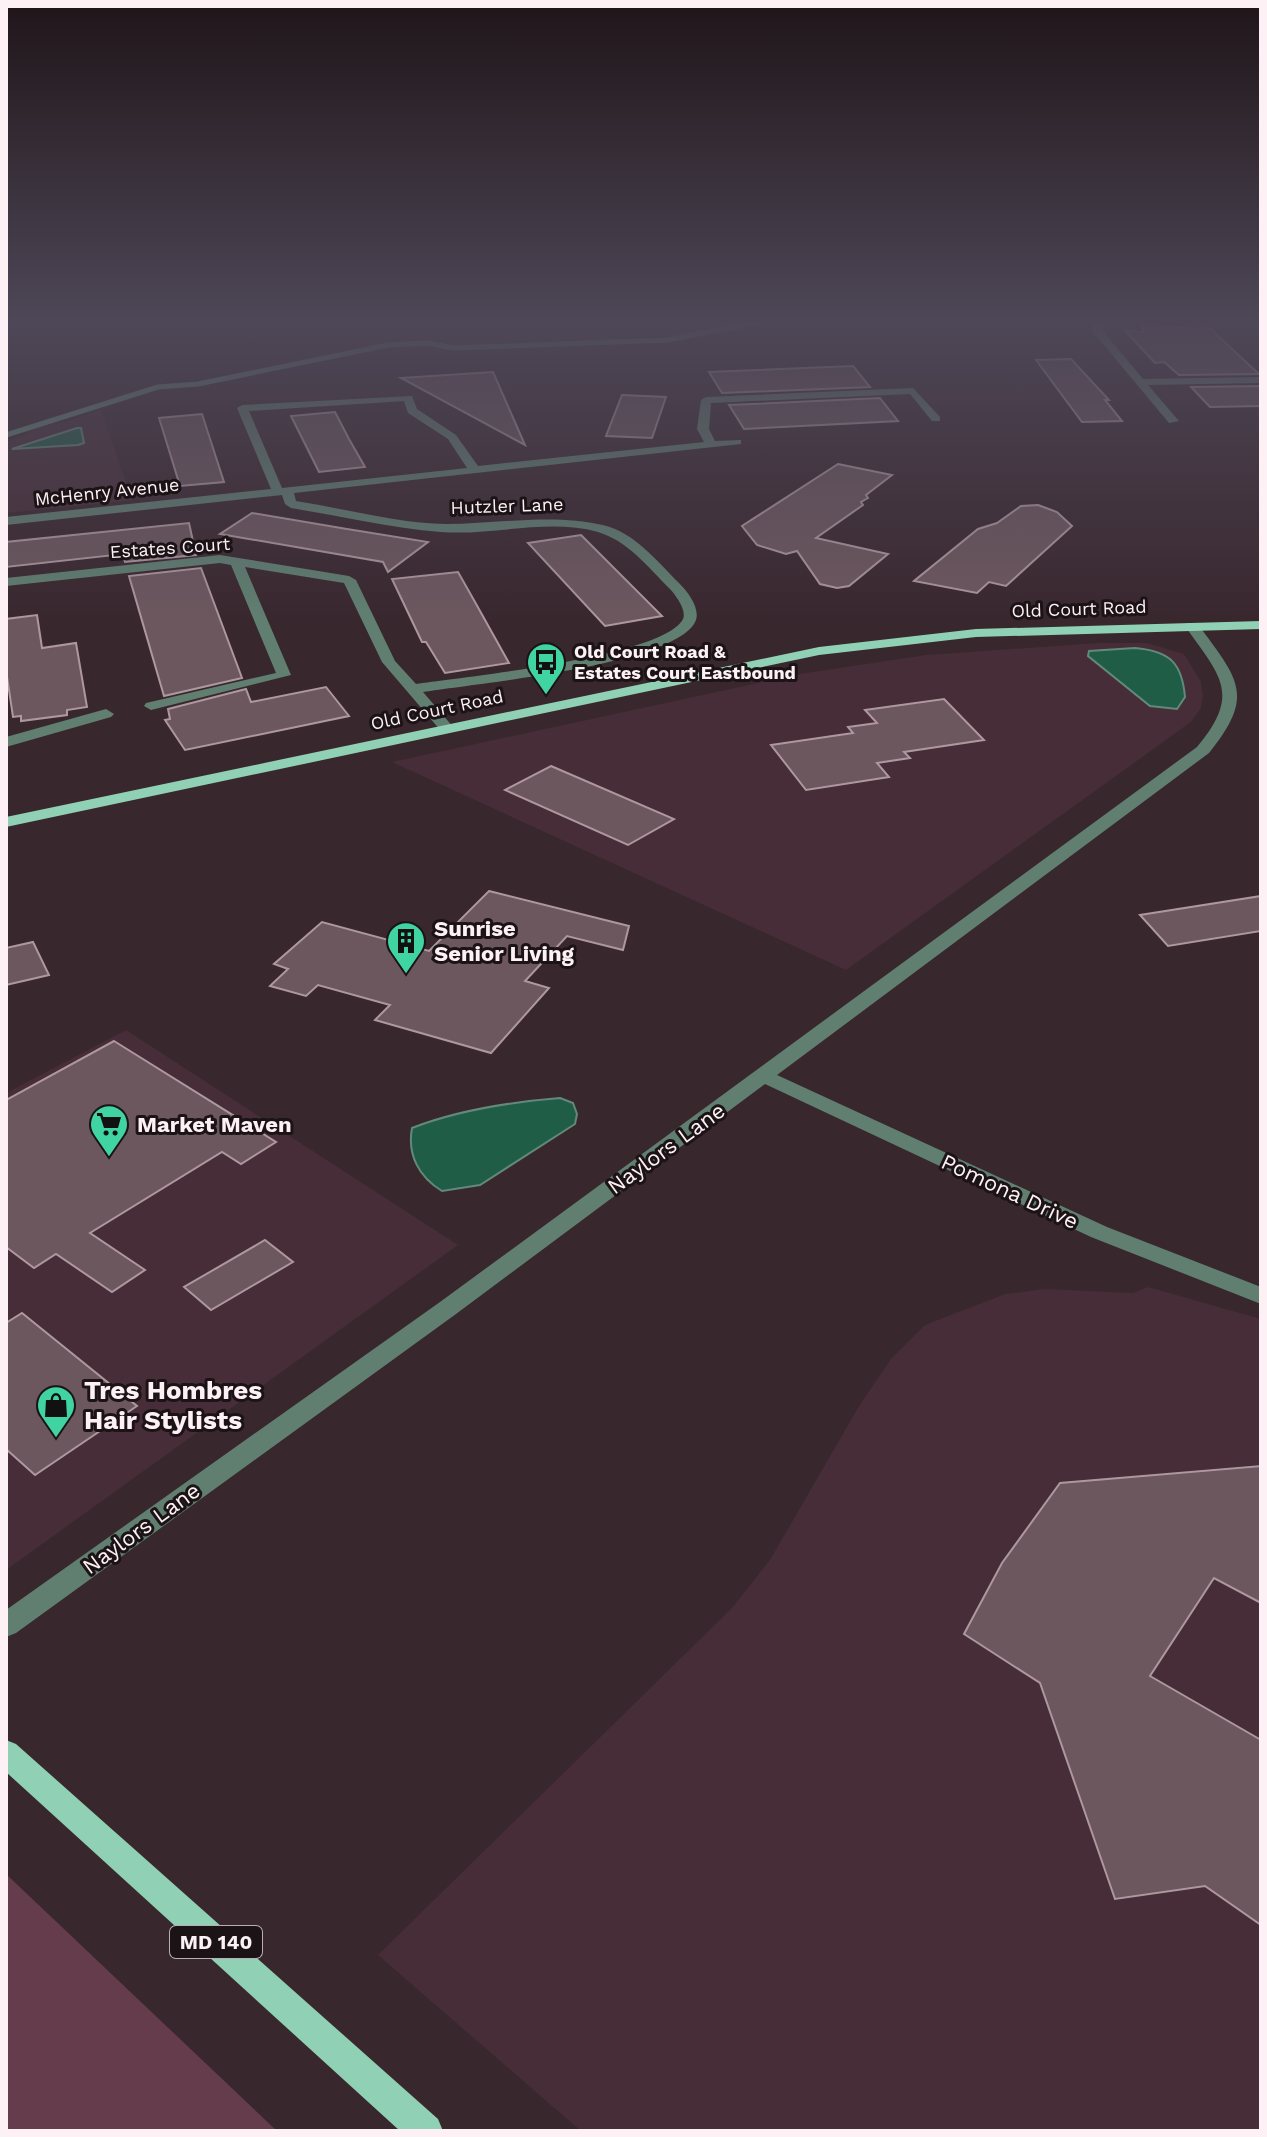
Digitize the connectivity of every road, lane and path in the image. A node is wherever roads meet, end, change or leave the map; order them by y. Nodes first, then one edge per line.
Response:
1 (248, 421) edge
2 (427, 421) edge
3 (704, 421) edge
4 (737, 442) dead end
5 (711, 445) junction
6 (475, 471) junction
7 (282, 492) junction
8 (6, 521) edge
9 (236, 561) junction
10 (6, 582) edge
11 (1261, 625) edge
12 (1192, 626) junction
13 (412, 689) junction
14 (151, 706) dead end
15 (106, 714) dead end
16 (446, 728) junction
17 (6, 742) edge
18 (6, 822) edge
19 (764, 1076) junction
20 (1261, 1296) edge
21 (6, 1625) edge
22 (6, 1753) edge
23 (426, 2131) edge

1 - 7 street
2 - 6 street
3 - 5 street
4 - 5 street, McHenry Avenue
5 - 6 street, McHenry Avenue
6 - 7 street, McHenry Avenue
7 - 8 street, McHenry Avenue
7 - 13 street, Hutzler Lane
9 - 10 street, Estates Court
9 - 13 street, Estates Court
9 - 14 street
11 - 12 main road, Old Court Road
12 - 16 main road, Old Court Road
12 - 19 street, Naylors Lane
13 - 16 street, Estates Court
15 - 17 street
16 - 18 main road, Old Court Road
19 - 20 street, Pomona Drive
19 - 21 street, Naylors Lane
22 - 23 main road, MD 140

